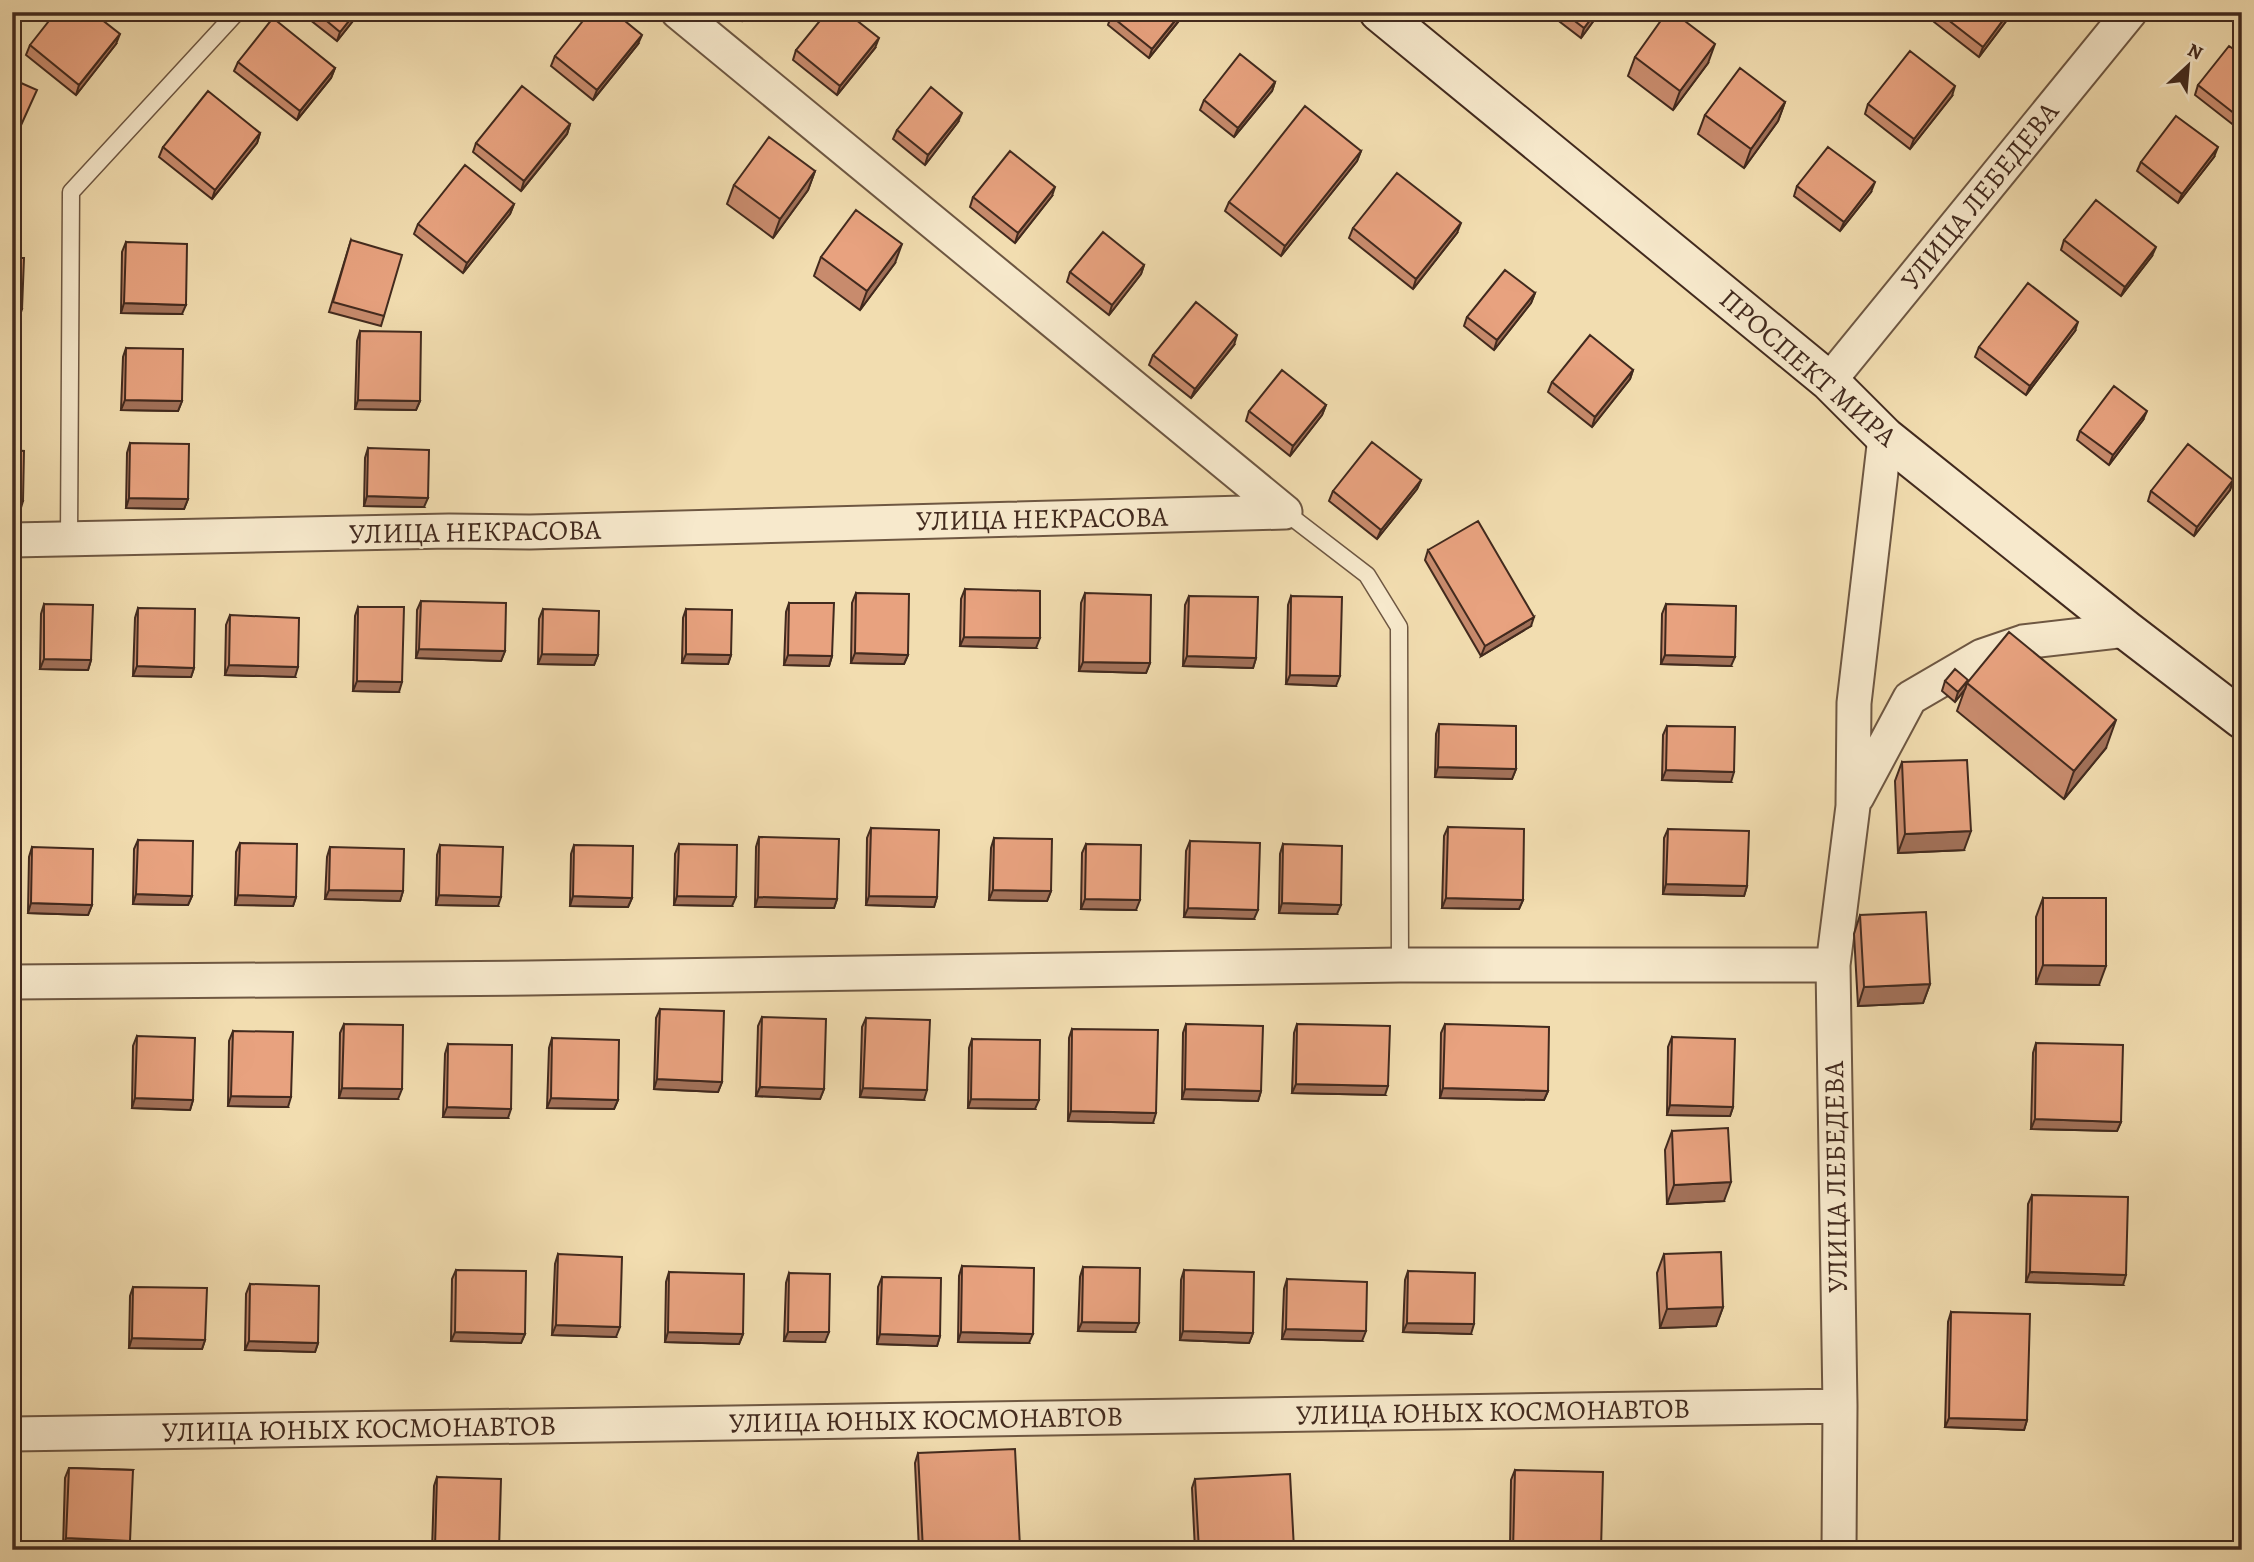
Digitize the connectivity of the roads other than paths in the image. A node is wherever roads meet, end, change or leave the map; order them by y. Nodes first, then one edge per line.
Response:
1 (237, 12) edge
2 (678, 12) edge
3 (1379, 12) edge
4 (2130, 12) edge
5 (1829, 381) junction
6 (1885, 437) junction
7 (1285, 512) junction
8 (69, 538) junction
9 (12, 540) edge
10 (2126, 629) junction
11 (2242, 719) edge
12 (1853, 806) junction
13 (1400, 965) junction
14 (1833, 965) junction
15 (12, 982) edge
16 (1840, 1406) junction
17 (12, 1434) edge
18 (1839, 1550) edge

1 - 8 lane
2 - 7 street
3 - 5 main road, ПРОСПЕКТ МИРА
4 - 5 street, УЛИЦА ЛЕБЕДЕВА
5 - 6 main road, ПРОСПЕКТ МИРА
6 - 10 main road, ПРОСПЕКТ МИРА
6 - 12 street, УЛИЦА ЛЕБЕДЕВА
7 - 8 street, УЛИЦА НЕКРАСОВА
7 - 13 lane
8 - 9 street, УЛИЦА НЕКРАСОВА
10 - 11 main road, ПРОСПЕКТ МИРА
10 - 12 street, УЛИЦА ЛЕБЕДЕВА
12 - 14 street, УЛИЦА ЛЕБЕДЕВА
13 - 14 street
13 - 15 street
14 - 16 street, УЛИЦА ЛЕБЕДЕВА
16 - 17 street, УЛИЦА ЮНЫХ КОСМОНАВТОВ
16 - 18 street, УЛИЦА ЛЕБЕДЕВА

